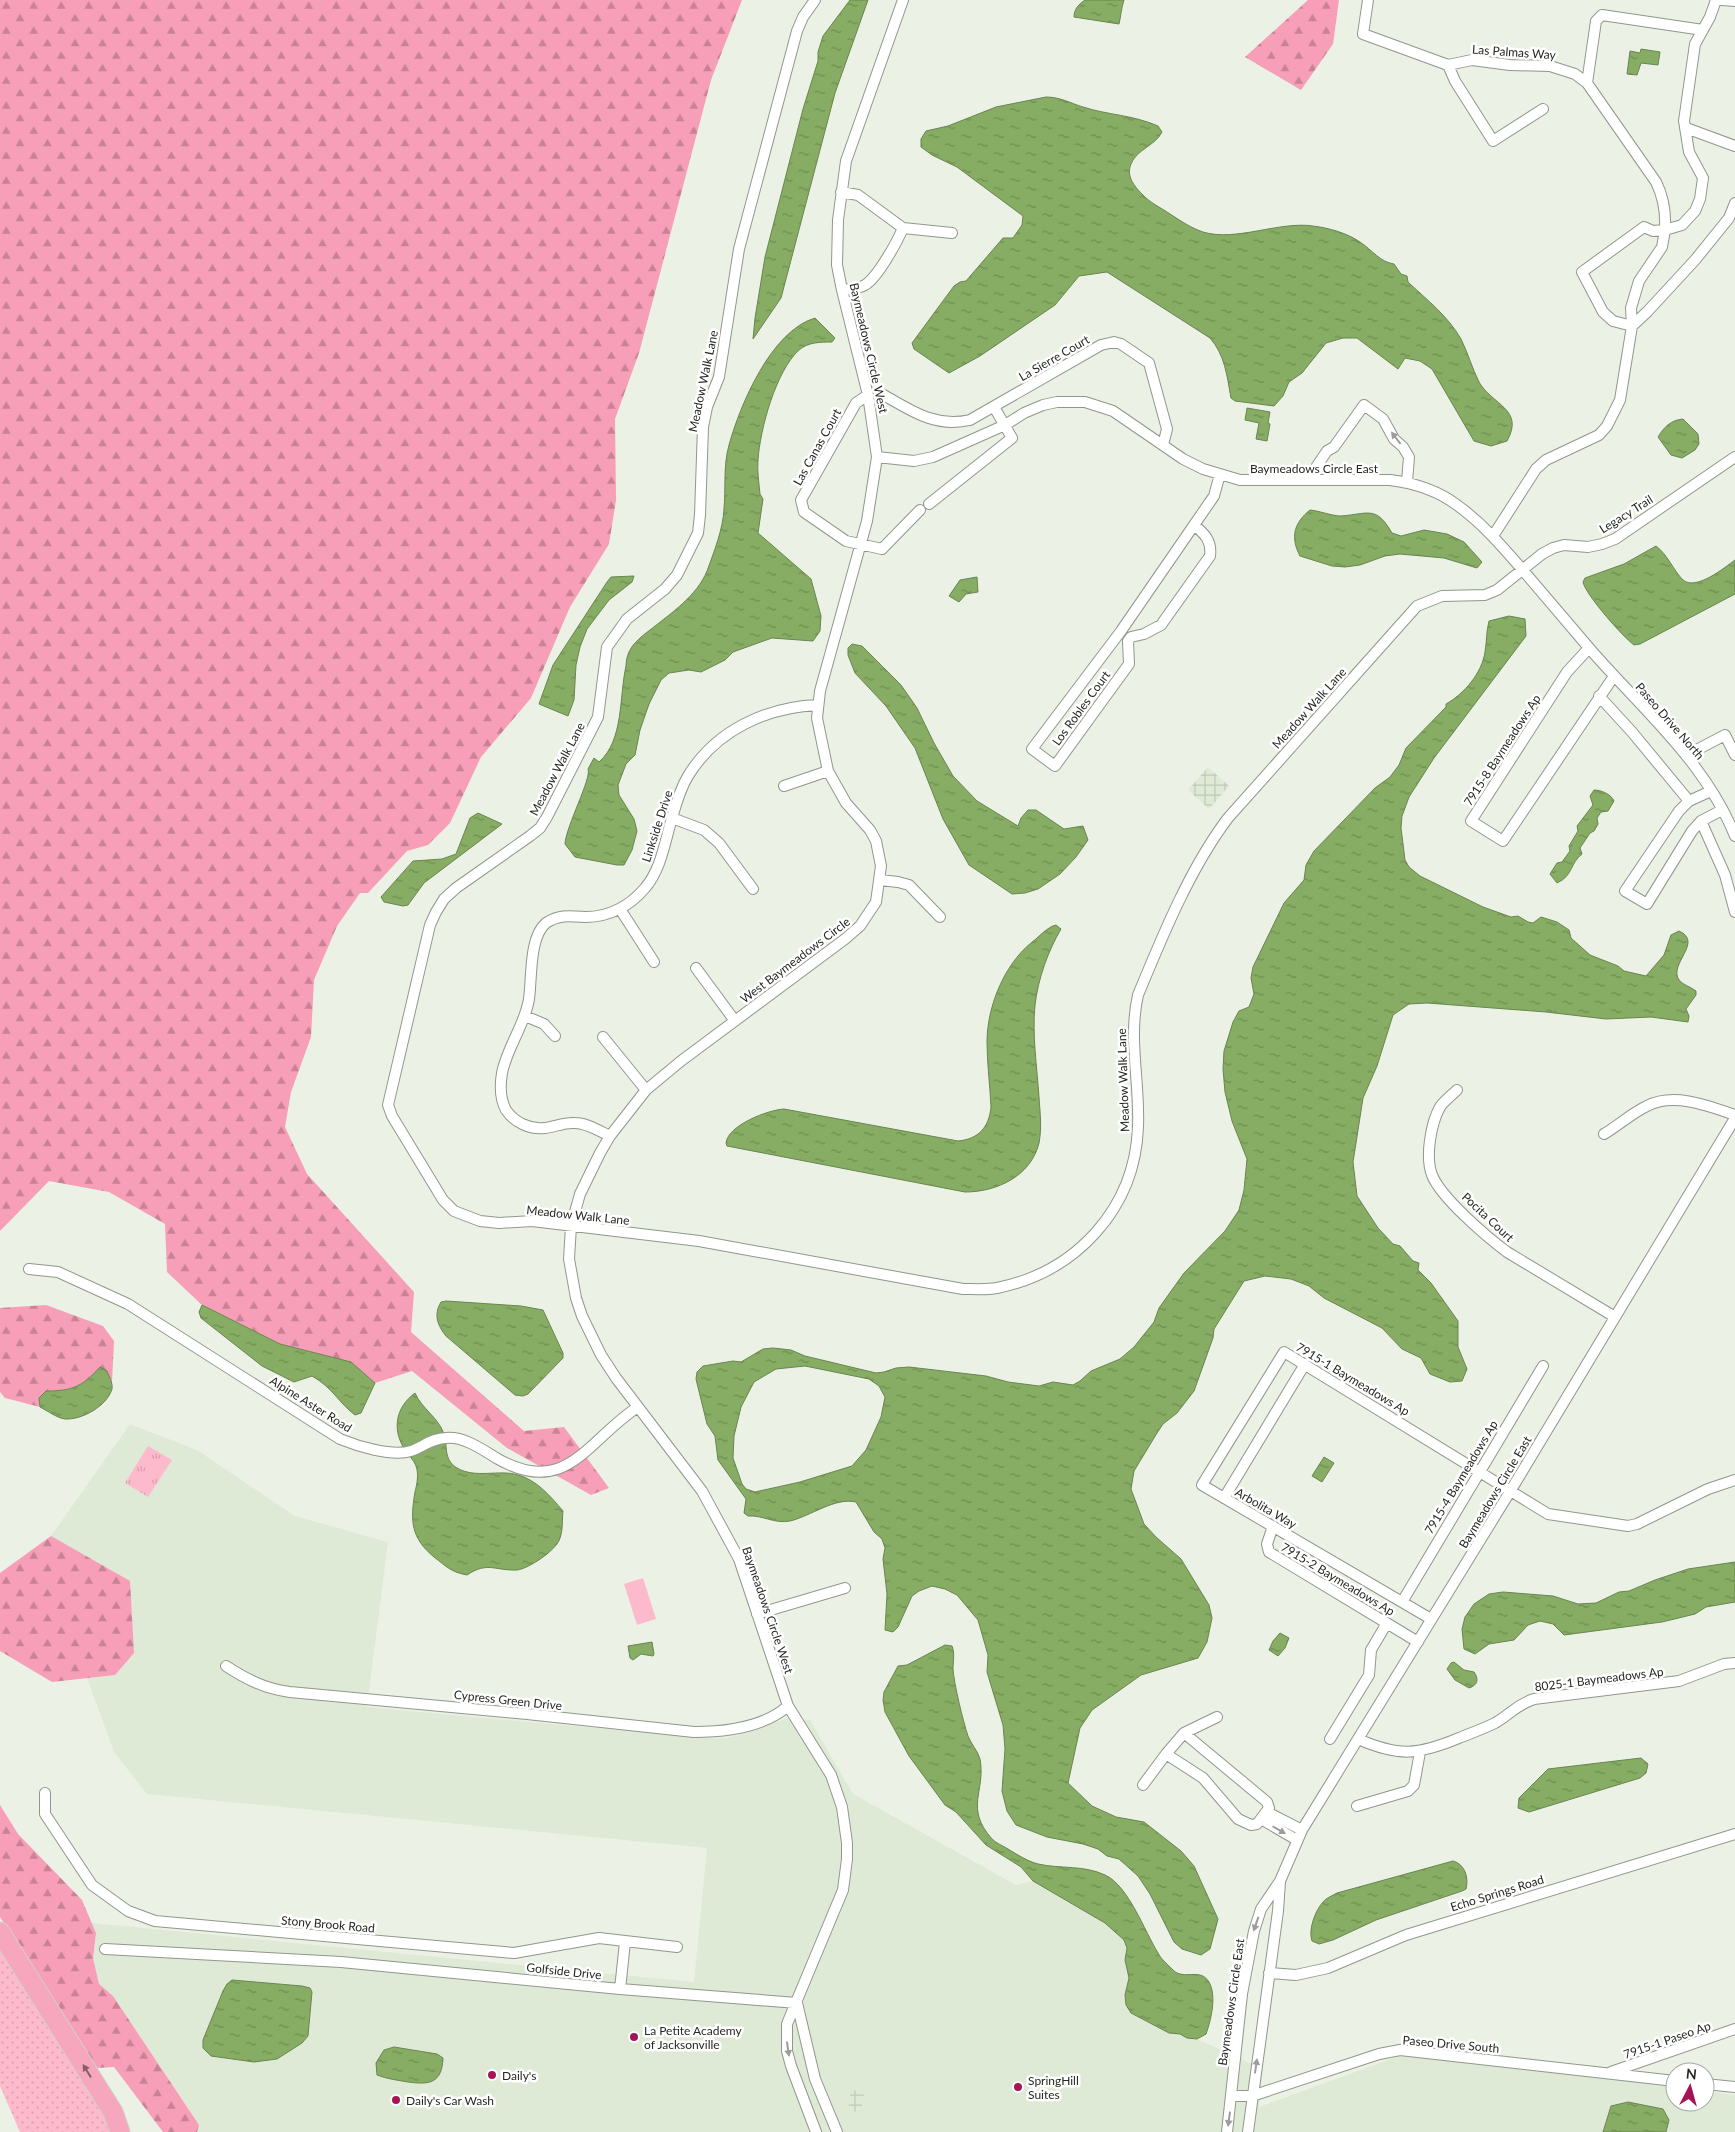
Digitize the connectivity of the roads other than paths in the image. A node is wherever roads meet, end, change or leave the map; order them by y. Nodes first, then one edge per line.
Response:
1 (815, 0) edge
2 (903, 0) edge
3 (1368, 0) edge
4 (1716, 0) edge
5 (1722, 0) edge
6 (1735, 1) edge
7 (1703, 30) junction
8 (1448, 65) junction
9 (1587, 82) junction
10 (1543, 109) dead end
11 (1686, 128) junction
12 (1735, 146) edge
13 (841, 192) junction
14 (1735, 203) edge
15 (903, 228) junction
16 (1665, 230) junction
17 (952, 233) dead end
18 (842, 290) junction
19 (1632, 326) junction
20 (882, 394) dead end
21 (868, 395) junction
22 (994, 406) junction
23 (1004, 425) junction
24 (1163, 445) junction
25 (877, 457) junction
26 (1735, 457) edge
27 (1220, 474) junction
28 (1308, 479) junction
29 (1406, 482) junction
30 (929, 504) dead end
31 (920, 510) dead end
32 (1194, 525) junction
33 (1493, 536) junction
34 (860, 545) junction
35 (1522, 570) junction
36 (1589, 648) junction
37 (1614, 676) junction
38 (1599, 696) junction
39 (818, 705) junction
40 (1686, 755) junction
41 (1735, 755) edge
42 (828, 771) junction
43 (784, 786) dead end
44 (1711, 790) junction
45 (1689, 801) junction
46 (1722, 810) junction
47 (672, 818) junction
48 (1701, 821) junction
49 (1735, 836) edge
50 (880, 880) junction
51 (753, 889) dead end
52 (620, 909) junction
53 (1735, 912) edge
54 (940, 917) dead end
55 (654, 962) dead end
56 (696, 968) dead end
57 (525, 1016) junction
58 (735, 1021) junction
59 (555, 1036) dead end
60 (602, 1037) dead end
61 (646, 1090) junction
62 (1457, 1090) dead end
63 (1735, 1117) edge
64 (1604, 1134) dead end
65 (610, 1136) junction
66 (571, 1226) junction
67 (29, 1269) dead end
68 (1615, 1317) junction
69 (1306, 1364) junction
70 (1543, 1366) dead end
71 (638, 1407) junction
72 (1480, 1471) junction
73 (1735, 1480) edge
74 (1511, 1490) junction
75 (1224, 1498) junction
76 (1273, 1526) junction
77 (845, 1588) dead end
78 (1402, 1602) junction
79 (757, 1614) junction
80 (1431, 1619) junction
81 (1387, 1623) junction
82 (1418, 1642) junction
83 (1735, 1663) edge
84 (226, 1666) dead end
85 (788, 1706) junction
86 (1218, 1718) dead end
87 (1184, 1733) junction
88 (1330, 1739) dead end
89 (1358, 1739) junction
90 (1420, 1752) junction
91 (1166, 1754) junction
92 (1143, 1785) dead end
93 (45, 1793) dead end
94 (1357, 1806) dead end
95 (1264, 1815) junction
96 (1302, 1830) junction
97 (1735, 1834) edge
98 (1297, 1840) junction
99 (1280, 1881) junction
100 (0, 1932) edge
101 (625, 1942) junction
102 (677, 1946) dead end
103 (105, 1949) dead end
104 (1269, 1973) junction
105 (620, 1989) junction
106 (797, 2003) junction
107 (1734, 2030) edge
108 (1608, 2073) junction
109 (1665, 2080) edge
110 (1715, 2085) edge
111 (1735, 2088) edge
112 (1232, 2096) junction
113 (1252, 2096) junction
114 (113, 2112) junction
115 (120, 2132) edge
116 (134, 2132) edge
117 (816, 2132) edge
118 (837, 2132) edge
119 (1227, 2132) edge
120 (1248, 2132) edge

1 - 66 street, Meadow Walk Lane
2 - 13 street, Baymeadows Circle West
3 - 8 street
4 - 7 street
5 - 6 street
7 - 9 street
7 - 11 street
8 - 9 street, Las Palmas Way
8 - 10 street
9 - 16 street, Las Palmas Way
11 - 12 street
11 - 16 street
13 - 15 street
13 - 18 street, Baymeadows Circle West
14 - 19 street
15 - 17 street
15 - 18 street
16 - 19 street, Las Palmas Way
16 - 19 street
18 - 21 street, Baymeadows Circle West
19 - 33 street, Las Palmas Way
20 - 22 street
21 - 25 street, Baymeadows Circle West
21 - 34 street, Las Canas Court
22 - 23 street
22 - 24 street, La Sierre Court
23 - 24 street, Baymeadows Circle East
23 - 25 street, Baymeadows Circle East
23 - 30 street
24 - 27 street, Baymeadows Circle East
25 - 34 street, Baymeadows Circle West
26 - 35 street, Legacy Trail
27 - 28 street, Baymeadows Circle East
27 - 32 street, Los Robles Court
28 - 29 street, Baymeadows Circle East
29 -> 28 street
29 - 33 street, Baymeadows Circle East
31 - 34 street
32 - 32 street, Los Robles Court
33 - 35 street, Baymeadows Circle East
34 - 39 street, Baymeadows Circle West
35 - 36 street, Baymeadows Circle East
35 - 66 street, Meadow Walk Lane
36 - 37 street, Baymeadows Circle East
36 - 38 street, 7915-8 Baymeadows Ap
37 - 38 street, 7915-8 Baymeadows Ap
37 - 40 street, Paseo Drive North
38 - 45 street
39 - 42 street, West Baymeadows Circle
39 - 47 street, Linkside Drive
40 - 41 street
40 - 44 street, Paseo Drive North
42 - 43 street
42 - 50 street, West Baymeadows Circle
44 - 45 street
44 - 46 street, Paseo Drive North
45 - 48 street
46 - 48 street
46 - 49 street, Paseo Drive North
47 - 51 street
47 - 52 street, Linkside Drive
48 - 53 street
50 - 54 street
50 - 58 street, West Baymeadows Circle
52 - 55 street
52 - 57 street, Linkside Drive
56 - 58 street
57 - 59 street
57 - 65 street, Linkside Drive
58 - 61 street, West Baymeadows Circle
60 - 61 street
61 - 65 street, West Baymeadows Circle
62 - 68 street, Pocita Court
63 - 64 street
63 - 68 street, Baymeadows Circle East
65 - 66 street, Baymeadows Circle West
66 - 71 street, Baymeadows Circle West
67 - 71 street, Alpine Aster Road
68 - 74 street, Baymeadows Circle East
69 - 72 street, 7915-1 Baymeadows Ap
69 - 75 street, Arbolita Way
69 - 75 street, 7915-1 Baymeadows Ap
70 - 72 street, 7915-4 Baymeadows Ap
71 - 79 street, Baymeadows Circle West
72 - 74 street, 7915-1 Baymeadows Ap
72 - 78 street, 7915-4 Baymeadows Ap
73 - 74 street
74 - 80 street, Baymeadows Circle East
75 - 76 street, Arbolita Way
76 - 78 street, Arbolita Way
76 - 81 street, 7915-2 Baymeadows Ap
77 - 79 street
78 - 80 street, Arbolita Way
79 - 85 street, Baymeadows Circle West
80 - 82 street, Baymeadows Circle East
81 - 82 street, 7915-2 Baymeadows Ap
81 - 88 street
82 - 89 street, Baymeadows Circle East
83 - 90 street, 8025-1 Baymeadows Ap
84 - 85 street, Cypress Green Drive
85 - 106 street, Baymeadows Circle West
86 - 87 street
87 - 91 street
87 - 95 street
89 - 90 street, 8025-1 Baymeadows Ap
89 - 96 street, Baymeadows Circle East
90 - 94 street
91 - 92 street
91 - 95 street
93 - 101 street, Stony Brook Road
95 - 96 street
95 -> 98 street
96 - 98 street, Baymeadows Circle East
97 - 104 street, Echo Springs Road
98 - 99 street, Baymeadows Circle East
99 - 104 street, Baymeadows Circle East
99 -> 112 street, Baymeadows Circle East
114 -> 100 highway
101 - 102 street, Stony Brook Road
101 - 105 street
103 - 105 street, Golfside Drive
113 -> 104 street, Baymeadows Circle East
105 - 106 street, Golfside Drive
106 -> 117 street, Baymeadows Circle West
106 - 118 street
107 - 108 street, 7915-1 Paseo Ap
108 - 109 street, Paseo Drive South
108 - 113 street, Paseo Drive South
110 - 111 street
112 - 113 street, Paseo Drive South
112 -> 119 street, Baymeadows Circle East
113 - 120 street, Baymeadows Circle East
114 - 115 highway
114 - 116 highway

